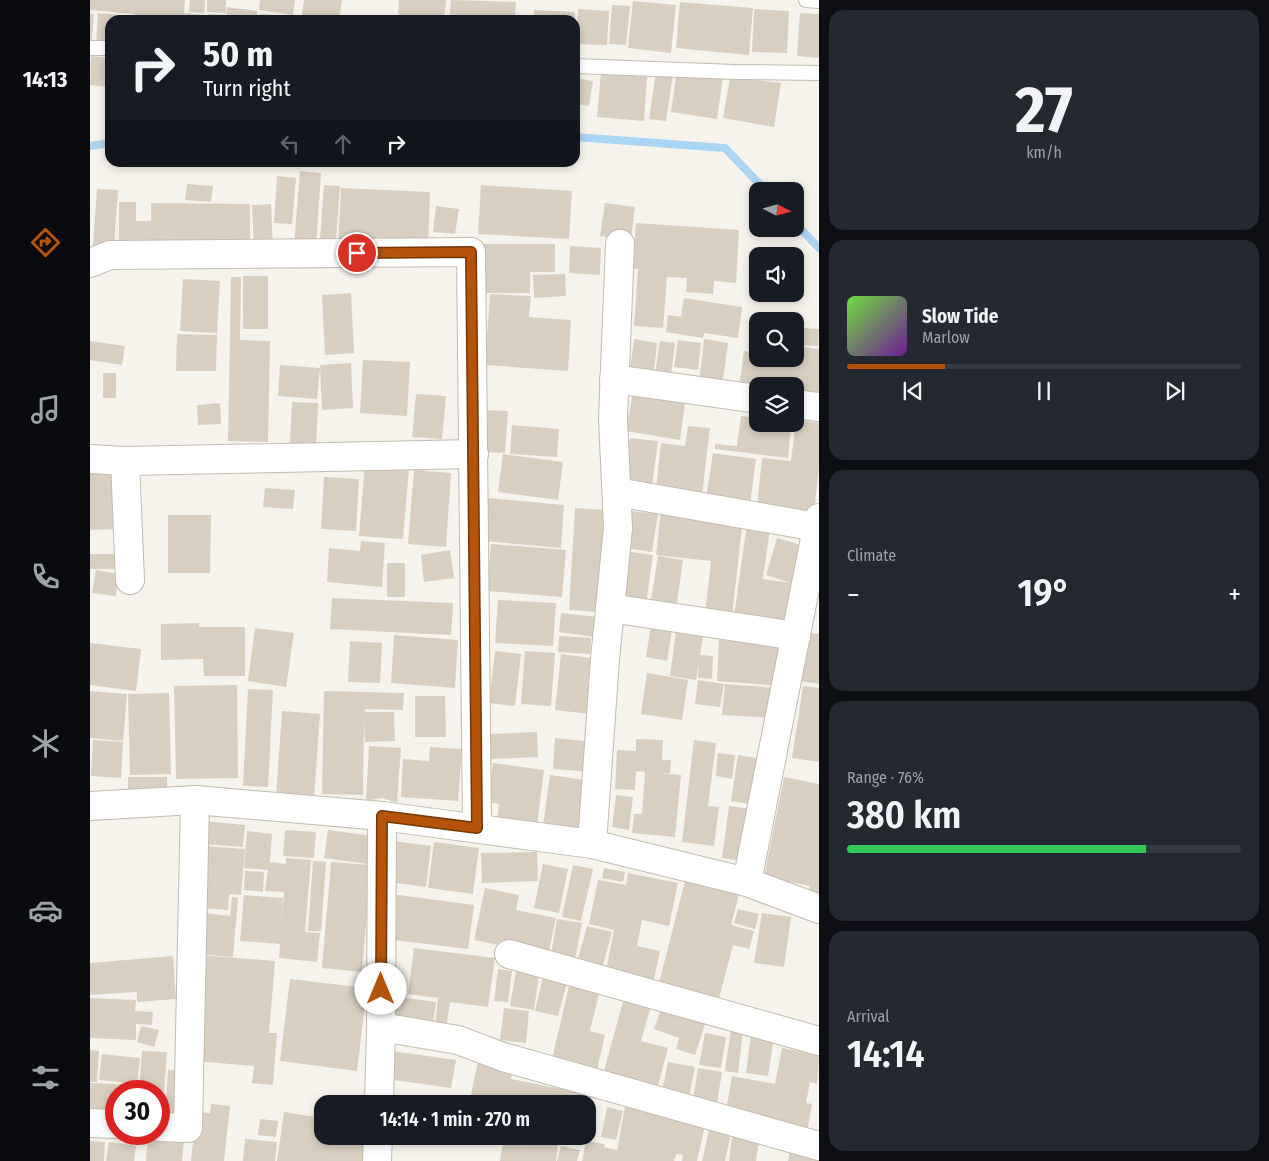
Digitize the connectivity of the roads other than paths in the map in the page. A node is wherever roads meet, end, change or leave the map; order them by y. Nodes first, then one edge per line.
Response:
1 (806, 0) edge
2 (819, 0) edge
3 (90, 48) edge
4 (105, 48) edge
5 (580, 66) edge
6 (819, 73) edge
7 (620, 244) dead end
8 (90, 263) edge
9 (614, 379) junction
10 (749, 398) edge
11 (804, 405) edge
12 (819, 407) edge
13 (474, 454) junction
14 (90, 459) edge
15 (124, 461) junction
16 (616, 492) junction
17 (818, 522) edge
18 (130, 580) dead end
19 (610, 608) junction
20 (796, 636) junction
21 (195, 800) junction
22 (90, 806) edge
23 (382, 816) junction
24 (477, 828) junction
25 (592, 844) junction
26 (747, 882) junction
27 (819, 909) edge
28 (509, 954) dead end
29 (381, 1027) junction
30 (819, 1041) edge
31 (379, 1095) edge
32 (90, 1123) edge
33 (105, 1124) edge
34 (170, 1127) edge
35 (378, 1145) edge
36 (819, 1146) edge
37 (377, 1161) edge

1 - 2 lane
3 - 4 lane
5 - 6 lane
7 - 9 street
8 - 13 street
9 - 10 street
9 - 16 street
11 - 12 street
13 - 15 street
13 - 24 street
14 - 15 street
15 - 18 street
16 - 17 street
16 - 19 street
17 - 20 street
19 - 20 street
19 - 25 street
20 - 26 street
21 - 22 street
21 - 23 street
21 - 34 street
23 - 24 street
23 - 29 street
24 - 25 street
25 - 26 street
26 - 27 street
28 - 30 street
29 - 31 street
29 - 36 street
32 - 33 street
35 - 37 street

